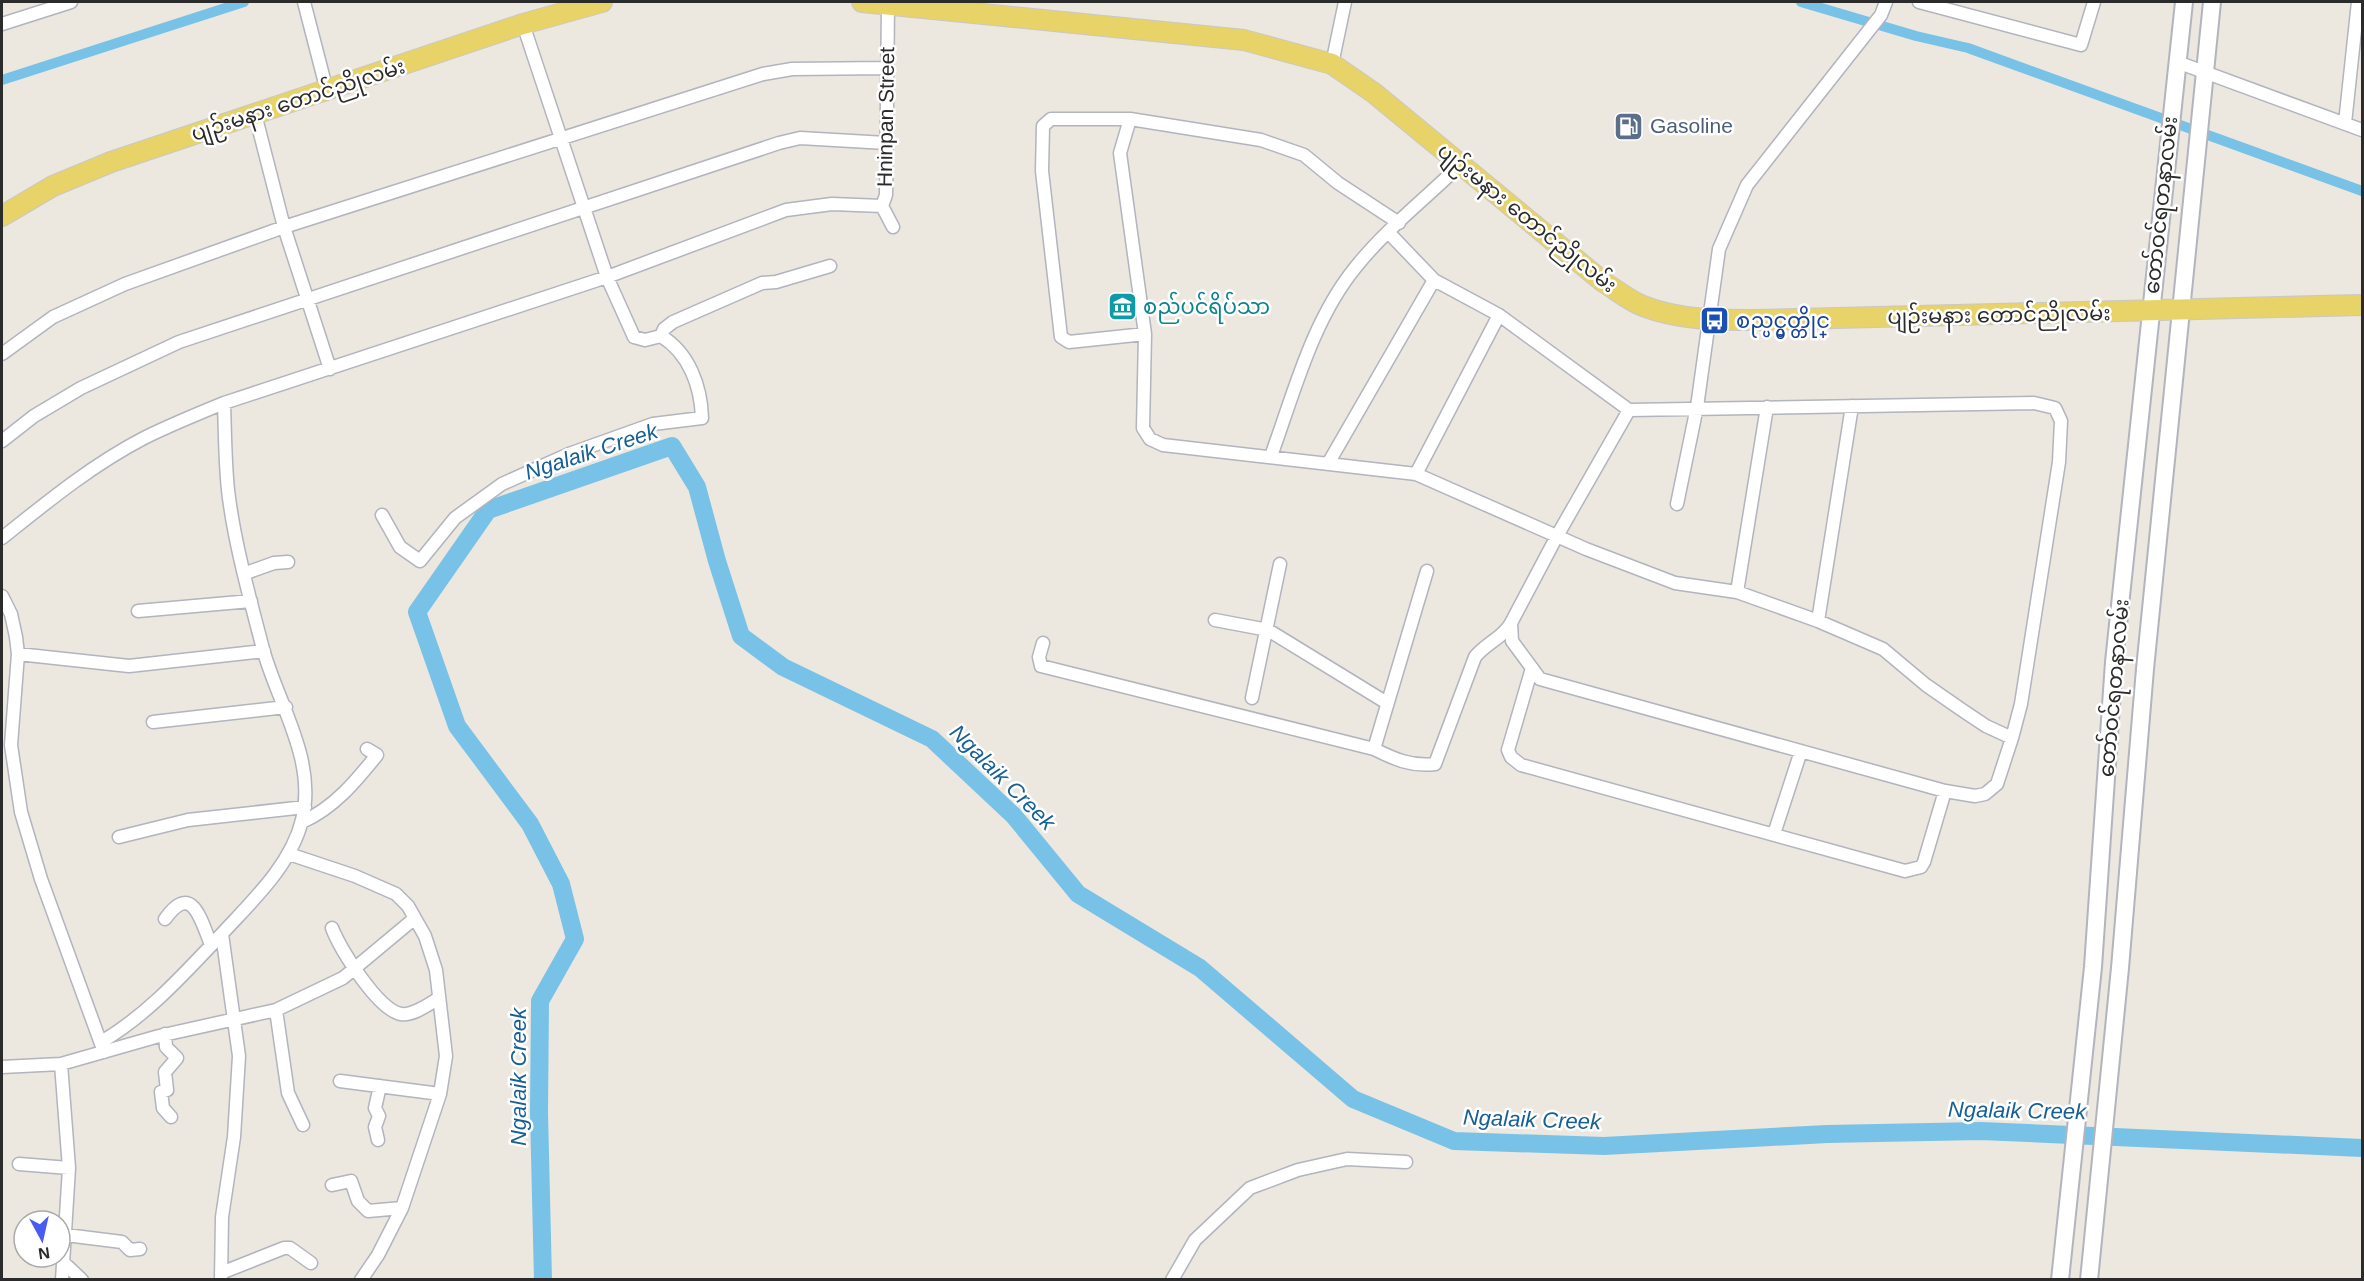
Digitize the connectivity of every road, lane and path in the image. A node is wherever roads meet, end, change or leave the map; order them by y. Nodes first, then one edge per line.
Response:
1 (71, 2) edge
2 (304, 2) edge
3 (602, 2) edge
4 (862, 2) edge
5 (1345, 2) edge
6 (1886, 2) edge
7 (1919, 2) edge
8 (2094, 2) edge
9 (2184, 2) edge
10 (2212, 2) edge
11 (2358, 2) edge
12 (888, 4) junction
13 (2, 24) edge
14 (523, 24) junction
15 (2358, 41) edge
16 (2177, 62) junction
17 (1332, 64) junction
18 (887, 68) junction
19 (2204, 72) junction
20 (327, 91) junction
21 (255, 114) junction
22 (1130, 118) junction
23 (2345, 123) junction
24 (2362, 130) edge
25 (561, 139) junction
26 (886, 143) junction
27 (1460, 165) junction
28 (882, 206) junction
29 (583, 207) junction
30 (2, 216) edge
31 (1400, 223) junction
32 (893, 226) dead end
33 (284, 227) junction
34 (1389, 233) junction
35 (830, 266) dead end
36 (607, 277) junction
37 (1434, 279) junction
38 (307, 299) junction
39 (2362, 305) edge
40 (2150, 311) junction
41 (2183, 311) junction
42 (1498, 315) junction
43 (1711, 320) junction
44 (1145, 334) junction
45 (661, 336) junction
46 (2, 354) edge
47 (330, 369) junction
48 (224, 403) junction
49 (1852, 406) junction
50 (1697, 407) junction
51 (1767, 407) junction
52 (1629, 410) junction
53 (2, 441) edge
54 (1271, 456) junction
55 (1329, 462) junction
56 (1416, 474) junction
57 (1677, 504) dead end
58 (382, 515) dead end
59 (1557, 536) junction
60 (2, 538) edge
61 (288, 562) dead end
62 (1280, 564) dead end
63 (1427, 571) dead end
64 (246, 573) junction
65 (1737, 592) junction
66 (2, 597) edge
67 (251, 601) junction
68 (138, 611) dead end
69 (1215, 620) dead end
70 (1818, 621) junction
71 (1511, 623) junction
72 (1266, 629) junction
73 (1043, 643) dead end
74 (264, 651) junction
75 (18, 654) junction
76 (1532, 668) junction
77 (1252, 698) dead end
78 (1387, 703) junction
79 (286, 707) junction
80 (153, 722) dead end
81 (2013, 738) junction
82 (1374, 748) junction
83 (367, 749) dead end
84 (1801, 751) junction
85 (1945, 791) junction
86 (305, 807) junction
87 (302, 822) junction
88 (1774, 834) junction
89 (119, 837) dead end
90 (289, 854) junction
91 (415, 918) junction
92 (165, 919) dead end
93 (332, 928) dead end
94 (222, 934) junction
95 (211, 945) junction
96 (357, 969) junction
97 (439, 998) junction
98 (276, 1010) junction
99 (235, 1018) junction
100 (165, 1034) junction
101 (103, 1047) junction
102 (61, 1064) junction
103 (2, 1067) edge
104 (340, 1081) dead end
105 (380, 1086) junction
106 (440, 1094) junction
107 (171, 1116) dead end
108 (303, 1125) dead end
109 (378, 1140) dead end
110 (1406, 1162) dead end
111 (19, 1164) dead end
112 (69, 1168) junction
113 (332, 1185) dead end
114 (402, 1208) junction
115 (67, 1209) edge
116 (72, 1236) edge
117 (140, 1249) dead end
118 (311, 1263) dead end
119 (70, 1269) edge
120 (221, 1276) edge
121 (82, 1280) edge
122 (361, 1280) edge
123 (1172, 1280) edge
124 (2060, 1280) edge
125 (2089, 1280) edge

1 - 13 street
2 - 20 street
3 - 14 main road, ပျဉ်းမနား တောင်ညိုလမ်း
4 - 12 main road, ပျဉ်းမနား တောင်ညိုလမ်း
5 - 17 street
6 - 43 street
7 - 8 street
9 - 16 main road, တော်ဝင်ရတနာလမ်း
10 - 19 main road, တော်ဝင်ရတနာလမ်း
11 - 15 street
12 - 17 main road, ပျဉ်းမနား တောင်ညိုလမ်း
12 - 18 street, Hninpan Street
14 - 20 main road, ပျဉ်းမနား တောင်ညိုလမ်း
14 - 25 street
15 - 23 street
16 - 19 street
16 - 40 main road, တော်ဝင်ရတနာလမ်း
17 - 27 main road, ပျဉ်းမနား တောင်ညိုလမ်း
18 - 25 street
18 - 26 street, Hninpan Street
19 - 23 street
19 - 41 main road, တော်ဝင်ရတနာလမ်း
20 - 21 main road, ပျဉ်းမနား တောင်ညိုလမ်း
21 - 30 main road, ပျဉ်းမနား တောင်ညိုလမ်း
21 - 33 street
22 - 31 street
22 - 44 street
22 - 44 street
23 - 24 street
25 - 29 street
25 - 33 street
26 - 28 street, Hninpan Street
26 - 29 street
27 - 31 street
27 - 43 main road, ပျဉ်းမနား တောင်ညိုလမ်း
28 - 32 street, Hninpan Street
28 - 36 street
29 - 36 street
29 - 38 street
31 - 34 street
33 - 38 street
33 - 46 street
34 - 37 street
34 - 54 street
35 - 45 street
36 - 45 street
36 - 47 street
37 - 42 street
37 - 55 street
38 - 47 street
38 - 53 street
39 - 41 main road, ပျဉ်းမနား တောင်ညိုလမ်း
40 - 41 main road, ပျဉ်းမနား တောင်ညိုလမ်း
40 - 43 main road, ပျဉ်းမနား တောင်ညိုလမ်း
40 - 124 main road, တော်ဝင်ရတနာလမ်း
41 - 125 main road, တော်ဝင်ရတနာလမ်း
42 - 52 street
42 - 56 street
43 - 50 street
44 - 54 street
45 - 58 street
47 - 48 street
48 - 60 street
48 - 64 street
49 - 51 street
49 - 70 street
49 - 81 street
50 - 51 street
50 - 52 street
50 - 57 street
51 - 65 street
52 - 59 street
54 - 55 street
55 - 56 street
56 - 59 street
59 - 65 street
59 - 71 street
61 - 64 street
62 - 72 street
63 - 78 street
64 - 67 street
65 - 70 street
66 - 75 street
67 - 68 street
67 - 74 street
69 - 72 street
70 - 81 street
71 - 76 street
71 - 82 street
72 - 77 street
72 - 78 street
73 - 82 street
74 - 75 street
74 - 79 street
75 - 101 street
76 - 84 street
76 - 88 street
78 - 82 street
79 - 80 street
79 - 86 street
81 - 85 street
83 - 87 street
84 - 85 street
84 - 88 street
85 - 88 street
86 - 87 street
86 - 89 street
87 - 90 street
90 - 91 street
90 - 94 street
91 - 96 street
91 - 97 street
92 - 95 street
93 - 96 street
94 - 95 street
94 - 99 street
95 - 101 street
96 - 97 street
96 - 98 street
97 - 106 street
98 - 99 street
98 - 108 street
99 - 100 street
99 - 120 street
100 - 101 street
100 - 107 street
101 - 102 street
102 - 103 street
102 - 112 street
104 - 105 street
105 - 106 street
105 - 109 street
106 - 114 street
110 - 123 street
111 - 112 street
112 - 115 street
113 - 114 street
114 - 122 street
116 - 117 street
118 - 120 street
119 - 121 street

